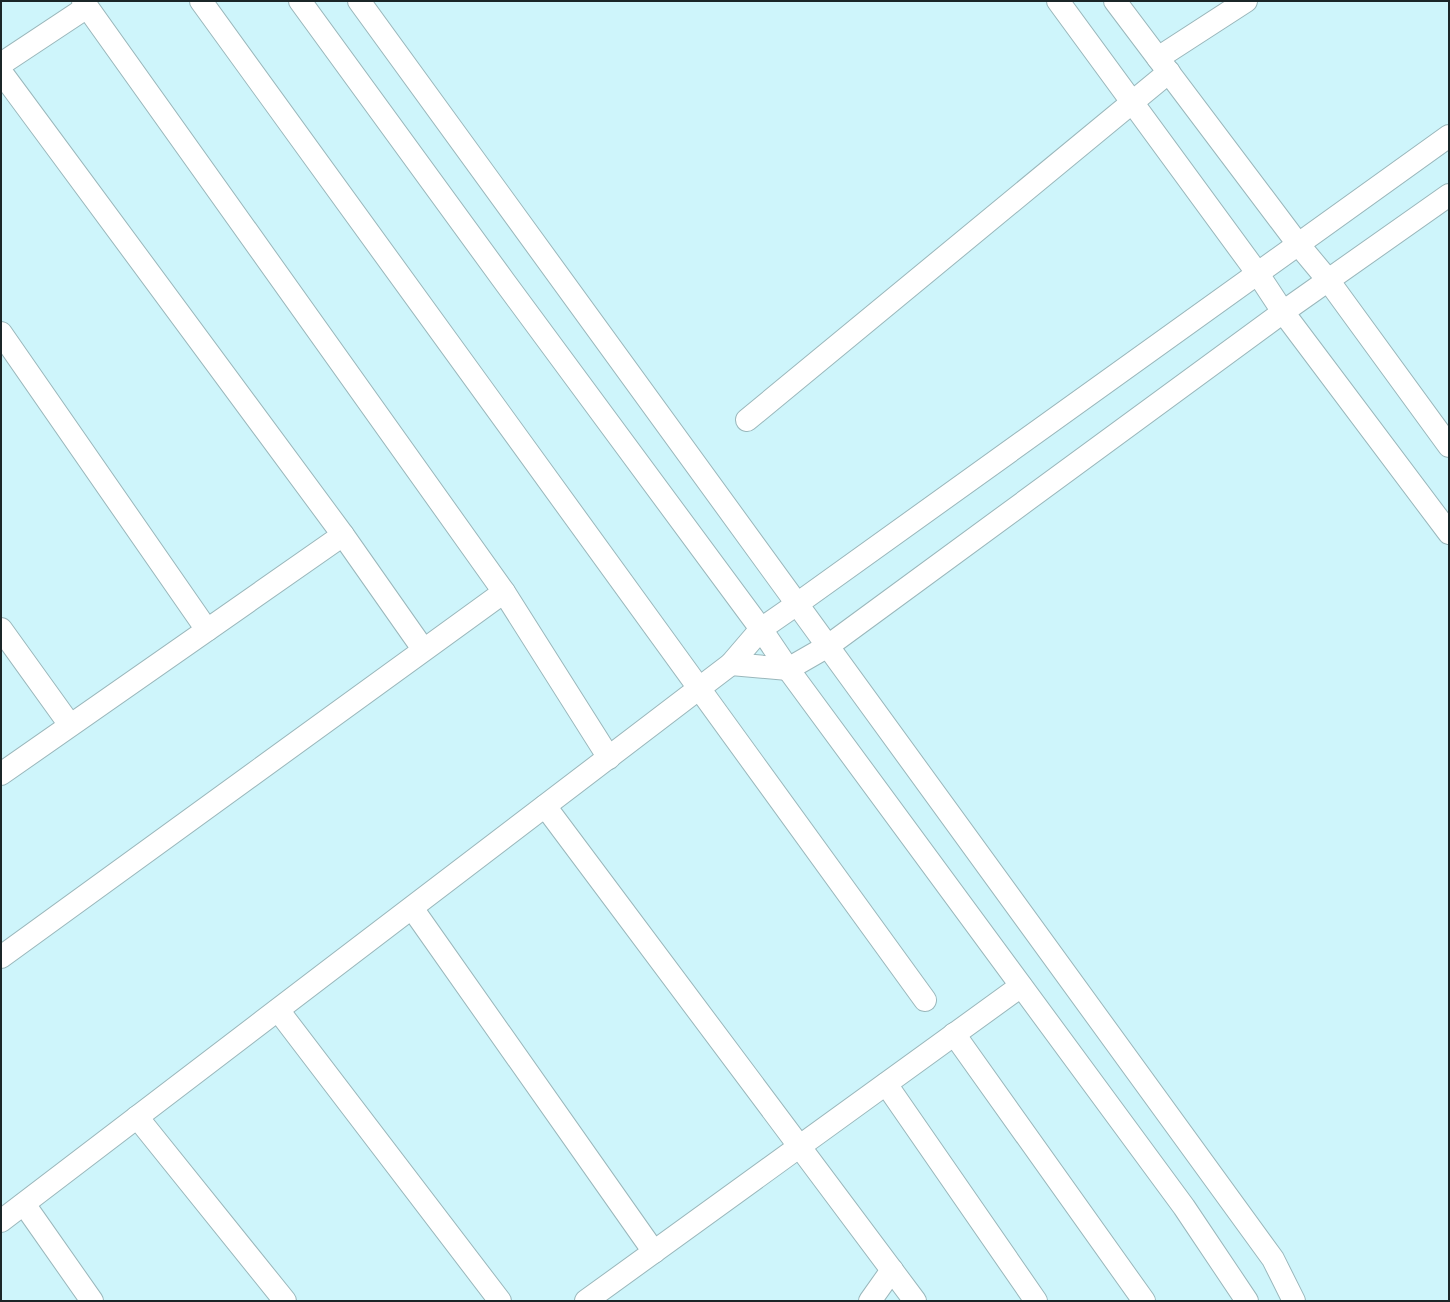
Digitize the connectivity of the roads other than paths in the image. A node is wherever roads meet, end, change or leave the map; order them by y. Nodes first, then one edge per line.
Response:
1 (201, 1) edge
2 (300, 1) edge
3 (358, 1) edge
4 (1058, 1) edge
5 (1115, 1) edge
6 (1246, 1) edge
7 (85, 4) edge
8 (1, 64) edge
9 (1163, 65) junction
10 (1, 72) edge
11 (1132, 103) junction
12 (1449, 136) edge
13 (1449, 195) edge
14 (1298, 244) junction
15 (1258, 274) junction
16 (1328, 280) junction
17 (1283, 312) junction
18 (1, 334) edge
19 (747, 420) dead end
20 (1449, 446) edge
21 (1449, 534) edge
22 (343, 535) junction
23 (504, 592) junction
24 (797, 604) junction
25 (1, 629) edge
26 (761, 629) junction
27 (207, 630) junction
28 (828, 646) junction
29 (423, 649) junction
30 (731, 664) junction
31 (788, 669) junction
32 (699, 689) junction
33 (70, 725) junction
34 (609, 758) junction
35 (1, 774) edge
36 (546, 806) junction
37 (412, 908) junction
38 (1, 958) edge
39 (1021, 986) junction
40 (925, 1000) dead end
41 (278, 1010) junction
42 (954, 1034) junction
43 (886, 1084) junction
44 (137, 1117) junction
45 (800, 1146) junction
46 (24, 1204) junction
47 (1, 1221) edge
48 (654, 1252) junction
49 (892, 1270) junction
50 (92, 1301) edge
51 (286, 1301) edge
52 (500, 1301) edge
53 (586, 1301) edge
54 (870, 1301) edge
55 (915, 1301) edge
56 (1036, 1301) edge
57 (1144, 1301) edge
58 (1247, 1301) edge
59 (1294, 1301) edge

1 - 32 street
2 - 26 street
3 - 24 street
4 - 11 street
5 - 9 street
6 - 9 street
7 - 8 street
7 - 23 street
9 - 11 street
9 - 14 street
10 - 22 street
11 - 15 street
11 - 19 street
12 - 14 street
13 - 16 street
14 - 15 street
14 - 16 street
15 - 17 street
15 - 24 street
16 - 17 street
16 - 20 street
17 - 21 street
17 - 28 street
18 - 27 street
22 - 27 street
22 - 29 street
23 - 29 street
23 - 34 street
24 - 26 street
24 - 28 street
25 - 33 street
26 - 30 street
26 - 31 street
27 - 33 street
28 - 31 street
28 - 59 street
29 - 38 street
30 - 31 street
30 - 32 street
31 - 39 street
32 - 34 street
32 - 40 street
33 - 35 street
34 - 36 street
36 - 37 street
36 - 45 street
37 - 41 street
37 - 48 street
39 - 42 street
39 - 58 street
41 - 44 street
41 - 52 street
42 - 43 street
42 - 57 street
43 - 45 street
43 - 56 street
44 - 46 street
44 - 51 street
45 - 48 street
45 - 49 street
46 - 47 street
46 - 50 street
48 - 53 street
49 - 54 street
49 - 55 street

